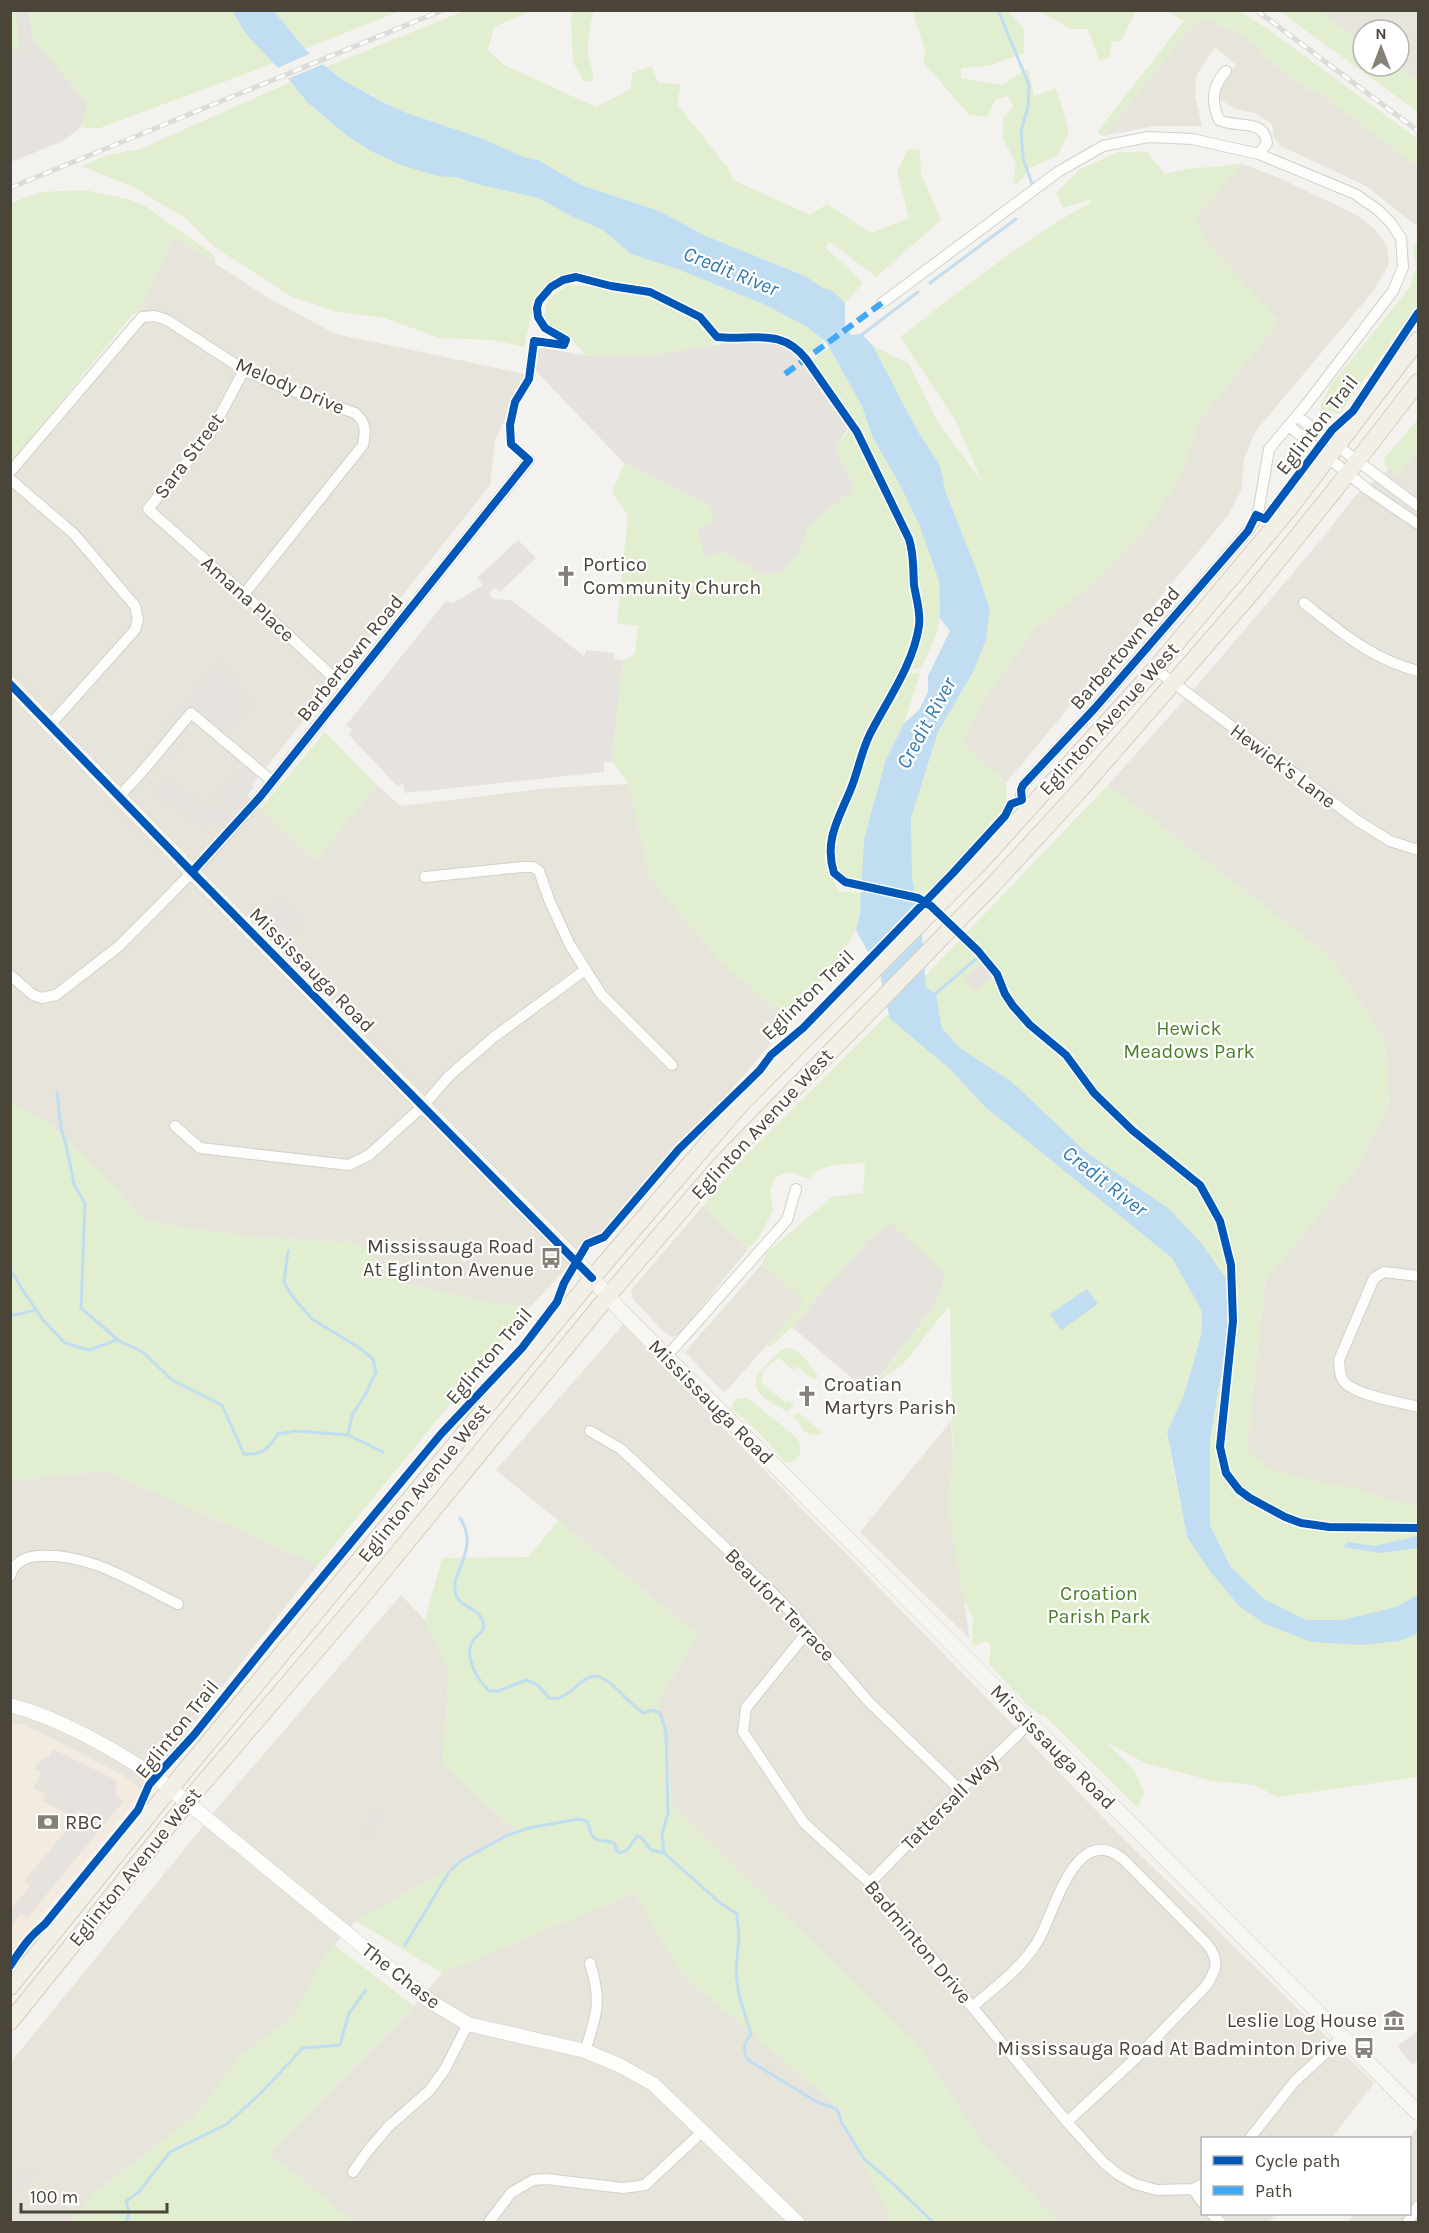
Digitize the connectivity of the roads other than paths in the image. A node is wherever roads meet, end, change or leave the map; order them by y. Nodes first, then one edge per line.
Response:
1 (1226, 71) dead end
2 (1259, 154) junction
3 (882, 303) dead end
4 (1419, 340) edge
5 (244, 370) junction
6 (1419, 382) edge
7 (1297, 416) junction
8 (1289, 426) junction
9 (1334, 453) junction
10 (529, 460) dead end
11 (1353, 467) junction
12 (10, 472) edge
13 (10, 479) edge
14 (1419, 506) edge
15 (148, 509) joint
16 (1419, 524) edge
17 (244, 594) junction
18 (1304, 603) dead end
19 (1155, 669) junction
20 (1419, 671) edge
21 (10, 684) edge
22 (1174, 684) junction
23 (346, 689) junction
24 (50, 725) junction
25 (272, 781) junction
26 (119, 796) junction
27 (1026, 813) junction
28 (1419, 850) edge
29 (192, 872) junction
30 (425, 877) dead end
31 (585, 970) junction
32 (10, 975) edge
33 (672, 1065) dead end
34 (423, 1106) junction
35 (175, 1126) dead end
36 (796, 1189) dead end
37 (1419, 1276) edge
38 (592, 1278) junction
39 (608, 1296) junction
40 (666, 1357) junction
41 (1419, 1407) edge
42 (590, 1431) dead end
43 (10, 1576) edge
44 (178, 1604) dead end
45 (808, 1631) junction
46 (10, 1705) edge
47 (1030, 1723) junction
48 (170, 1789) junction
49 (960, 1790) junction
50 (187, 1803) junction
51 (870, 1882) junction
52 (590, 1963) dead end
53 (10, 1987) edge
54 (972, 2007) junction
55 (10, 2022) edge
56 (468, 2024) junction
57 (1342, 2038) junction
58 (585, 2051) junction
59 (1419, 2113) edge
60 (1067, 2122) junction
61 (703, 2131) junction
62 (1252, 2137) edge
63 (353, 2172) dead end
64 (1198, 2187) edge
65 (1419, 2206) edge
66 (489, 2223) edge
67 (797, 2223) edge
68 (1408, 2223) edge

1 - 2 street
2 - 3 street, Barbertown Road
2 - 7 street, Barbertown Road
4 - 9 main road, Eglinton Avenue West
5 - 12 street, Melody Drive
5 - 15 street, Sara Street
5 - 17 street, Melody Drive
6 - 11 main road, Eglinton Avenue West
7 - 8 street, Barbertown Road
7 - 9 street
8 - 9 street
8 - 27 street, Barbertown Road
9 - 11 street
9 - 11 street
9 - 19 main road, Eglinton Avenue West
10 - 23 street, Barbertown Road
11 - 14 street
11 - 16 street
11 - 22 main road, Eglinton Avenue West
13 - 24 street
15 - 17 street, Amana Place
17 - 23 street, Amana Place
18 - 20 street
19 - 22 street, Hewick's Lane
19 - 27 main road, Eglinton Avenue West
21 - 24 main road, Mississauga Road
22 - 28 street, Hewick's Lane
22 - 39 main road, Eglinton Avenue West
23 - 25 street, Barbertown Road
24 - 26 main road, Mississauga Road
25 - 26 street
25 - 29 street, Barbertown Road
26 - 29 main road, Mississauga Road
27 - 38 main road, Eglinton Avenue West
29 - 32 street, Barbertown Road
29 - 34 main road, Mississauga Road
30 - 31 street
31 - 33 street
31 - 34 street
34 - 35 street
34 - 38 main road, Mississauga Road
36 - 40 street
37 - 41 street
38 - 39 main road, Mississauga Road
38 - 48 main road, Eglinton Avenue West
39 - 40 main road, Mississauga Road
39 - 50 main road, Eglinton Avenue West
40 - 47 main road, Mississauga Road
42 - 45 street, Beaufort Terrace
43 - 44 street
45 - 49 street, Beaufort Terrace
45 - 51 street, Badminton Drive
46 - 48 street, The Chase
47 - 49 street, Tattersall Way
47 - 57 main road, Mississauga Road
48 - 50 street, The Chase
48 - 53 main road, Eglinton Avenue West
49 - 51 street, Tattersall Way
50 - 55 main road, Eglinton Avenue West
50 - 56 street, The Chase
51 - 54 street, Badminton Drive
52 - 58 street
54 - 60 street, Badminton Drive
54 - 60 street
56 - 58 street, The Chase
56 - 63 street
57 - 59 main road, Mississauga Road
57 - 62 street
58 - 61 street, The Chase
60 - 64 street, Badminton Drive
61 - 66 street
61 - 67 street, The Chase
65 - 68 street

